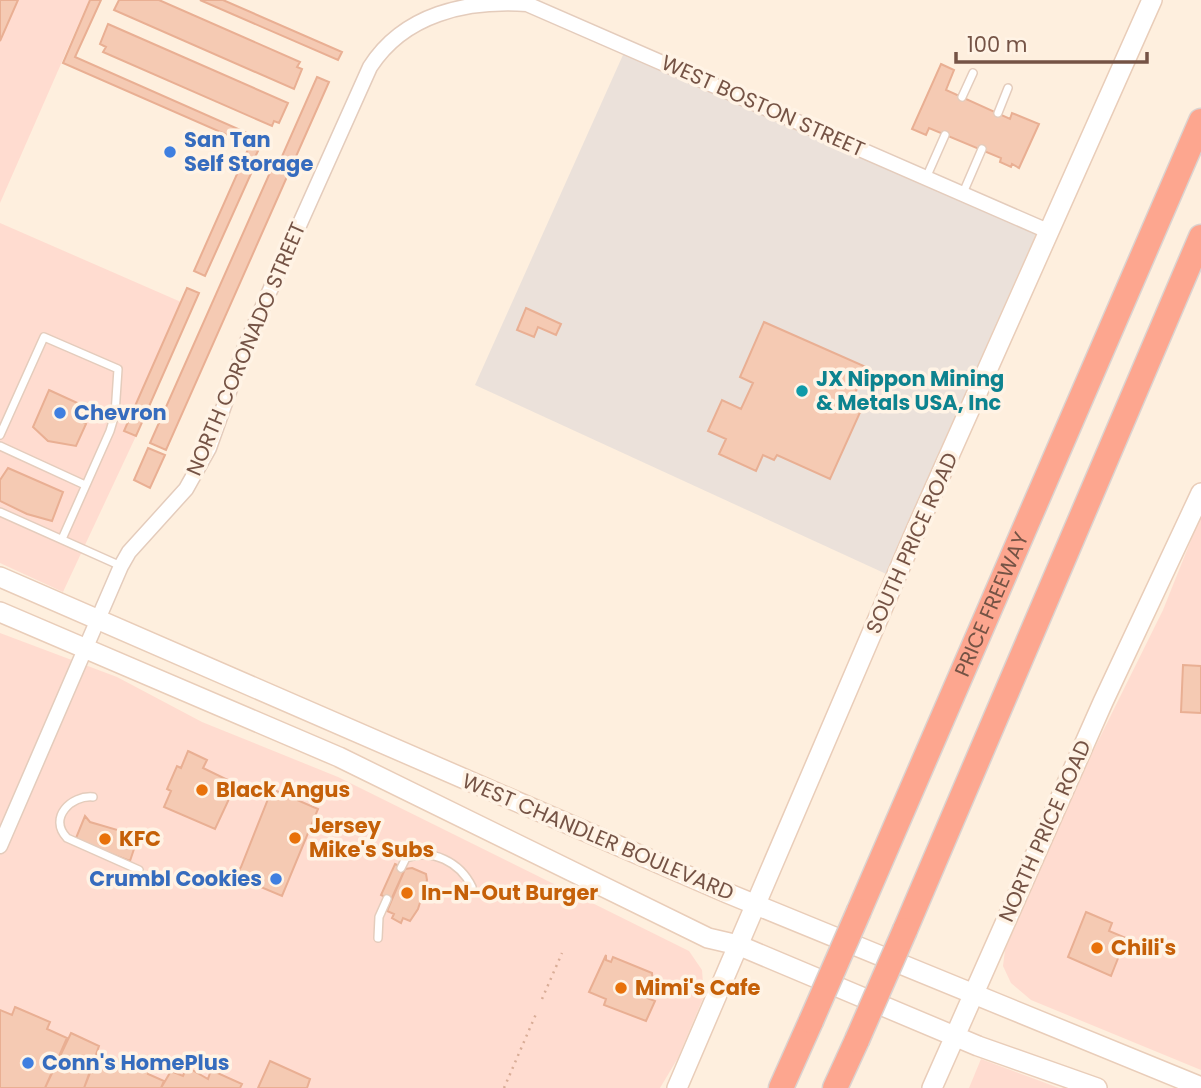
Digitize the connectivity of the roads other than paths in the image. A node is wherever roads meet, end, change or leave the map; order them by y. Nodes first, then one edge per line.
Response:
1 (1152, 0) edge
2 (471, 1) edge
3 (973, 73) dead end
4 (1008, 88) dead end
5 (962, 97) dead end
6 (998, 113) dead end
7 (1201, 115) edge
8 (1201, 121) edge
9 (945, 135) dead end
10 (982, 149) dead end
11 (1187, 153) junction
12 (926, 178) junction
13 (962, 194) junction
14 (1051, 232) junction
15 (1200, 239) edge
16 (0, 435) edge
17 (0, 446) edge
18 (85, 485) junction
19 (1201, 493) edge
20 (0, 512) edge
21 (62, 539) junction
22 (121, 566) junction
23 (0, 577) edge
24 (0, 612) edge
25 (98, 619) junction
26 (85, 651) junction
27 (93, 797) dead end
28 (0, 846) edge
29 (401, 868) dead end
30 (139, 870) dead end
31 (472, 887) dead end
32 (387, 899) dead end
33 (755, 905) junction
34 (378, 938) dead end
35 (738, 946) junction
36 (973, 994) junction
37 (954, 1036) junction
38 (1201, 1087) edge
39 (677, 1088) edge
40 (781, 1088) edge
41 (835, 1088) edge
42 (932, 1088) edge
43 (1097, 1088) edge

1 - 14 main road, SOUTH PRICE ROAD
2 - 12 street, WEST BOSTON STREET
2 - 22 street, NORTH CORONADO STREET
3 - 5 lane
4 - 6 lane
7 - 11 highway
8 - 11 highway, PRICE FREEWAY
9 - 12 lane
10 - 13 lane
11 - 40 highway, PRICE FREEWAY, bridge
12 - 13 street, WEST BOSTON STREET
13 - 14 street, WEST BOSTON STREET
14 - 33 main road, SOUTH PRICE ROAD
15 - 41 highway, bridge
16 - 18 lane
17 - 18 lane
18 - 21 lane
19 - 36 main road, NORTH PRICE ROAD
20 - 21 lane
21 - 22 lane
22 - 25 street, NORTH CORONADO STREET
23 - 25 main road, WEST CHANDLER BOULEVARD
24 - 26 main road, WEST CHANDLER BOULEVARD
25 - 26 street, NORTH CORONADO STREET
25 - 33 main road, WEST CHANDLER BOULEVARD
26 - 28 street, NORTH CORONADO STREET
26 - 35 main road, WEST CHANDLER BOULEVARD
27 - 30 lane
29 - 31 lane
32 - 34 lane
33 - 35 main road, SOUTH PRICE ROAD
33 - 36 main road, WEST CHANDLER BOULEVARD
35 - 37 main road, WEST CHANDLER BOULEVARD
35 - 39 main road, SOUTH PRICE ROAD
36 - 37 main road, NORTH PRICE ROAD
36 - 38 main road, WEST CHANDLER BOULEVARD
37 - 42 main road, NORTH PRICE ROAD
37 - 43 main road, WEST CHANDLER BOULEVARD

